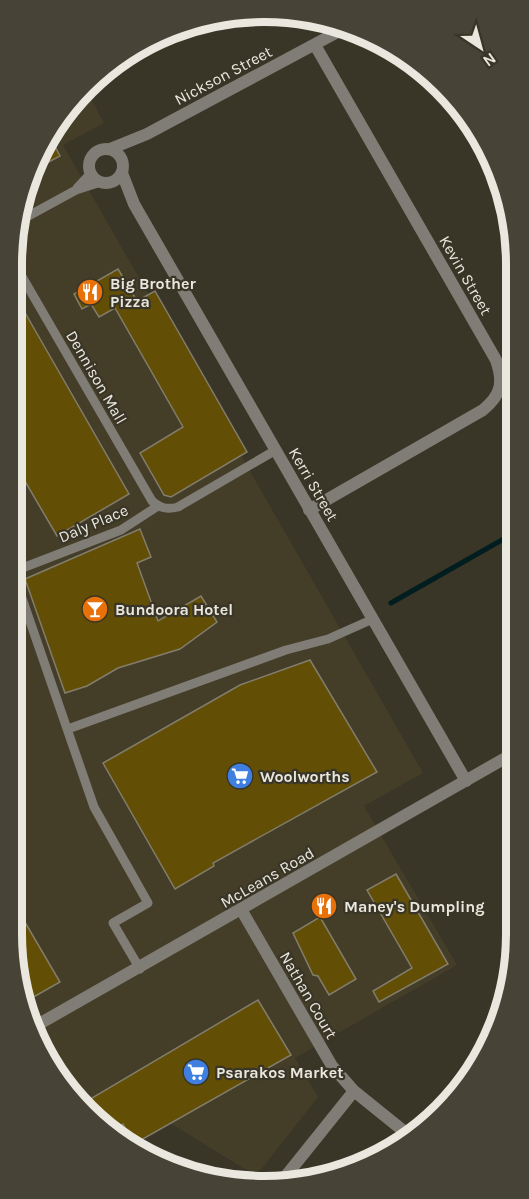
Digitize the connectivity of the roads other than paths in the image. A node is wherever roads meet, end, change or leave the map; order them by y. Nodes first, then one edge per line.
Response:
1 (336, 33) edge
2 (315, 45) junction
3 (147, 134) junction
4 (110, 149) junction
5 (122, 158) junction
6 (91, 173) junction
7 (122, 173) junction
8 (106, 182) junction
9 (76, 190) junction
10 (134, 204) junction
11 (27, 217) edge
12 (22, 277) edge
13 (501, 389) junction
14 (506, 390) edge
15 (276, 450) junction
16 (158, 506) junction
17 (309, 510) junction
18 (22, 569) edge
19 (22, 601) edge
20 (373, 619) junction
21 (68, 729) junction
22 (506, 758) edge
23 (466, 780) junction
24 (242, 911) junction
25 (140, 969) junction
26 (40, 1024) edge
27 (354, 1091) junction
28 (405, 1132) edge
29 (286, 1175) edge

1 - 2 street, Nickson Street
2 - 3 street, Nickson Street
2 - 13 street, Kevin Street
3 - 4 street, Nickson Street
3 - 5 street, Nickson Street
4 - 5 street
4 - 6 street
5 - 7 street
6 - 8 street
6 - 9 lane
7 - 8 street
7 - 10 street, Kerri Street
8 - 9 lane
8 - 10 street, Kerri Street
9 - 11 lane
10 - 15 street, Kerri Street
12 - 16 lane, Dennison Mall
13 - 14 street
13 - 17 street
15 - 16 lane, Daly Place
15 - 17 street, Kerri Street
16 - 18 lane, Daly Place
17 - 20 street, Kerri Street
19 - 21 lane
20 - 21 lane
20 - 23 street, Kerri Street
21 - 25 lane
22 - 23 street, McLeans Road
23 - 24 street, McLeans Road
24 - 25 street, McLeans Road
24 - 27 street, Nathan Court
25 - 26 street, McLeans Road
27 - 28 street, Nathan Court
27 - 29 street

